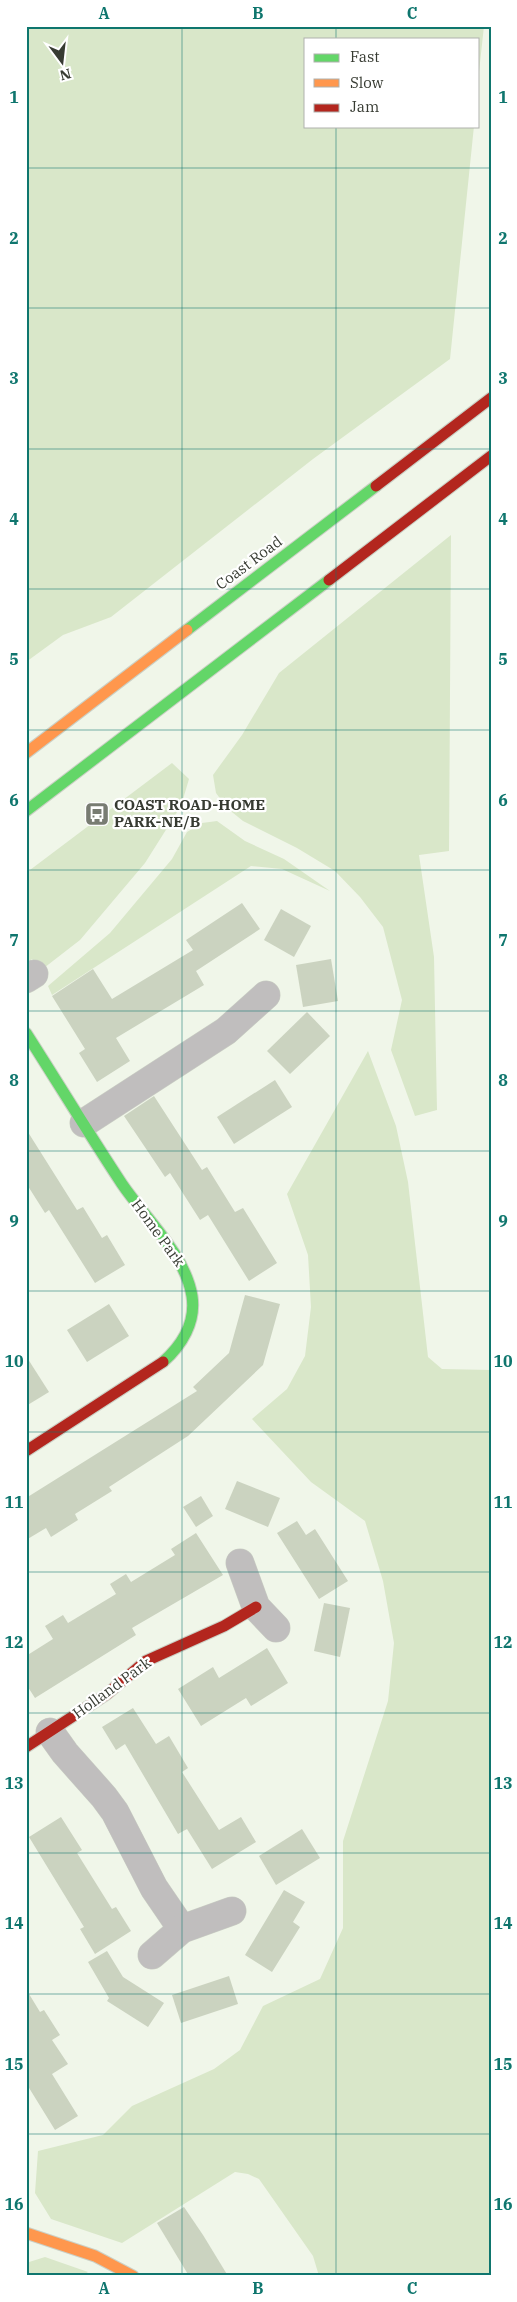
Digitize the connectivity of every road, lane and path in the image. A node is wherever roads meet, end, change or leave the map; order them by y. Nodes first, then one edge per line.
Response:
1 (491, 398) edge
2 (491, 456) edge
3 (26, 753) edge
4 (26, 811) edge
5 (266, 995) dead end
6 (26, 1033) edge
7 (84, 1123) junction
8 (26, 1450) edge
9 (240, 1563) dead end
10 (256, 1606) junction
11 (276, 1628) dead end
12 (50, 1732) junction
13 (26, 1747) edge
14 (232, 1911) dead end
15 (182, 1929) junction
16 (152, 1955) dead end
17 (26, 2233) edge
18 (133, 2276) edge

1 - 3 main road, Coast Road
2 - 4 main road
5 - 7 street
6 - 7 main road, Home Park
7 - 8 main road, Home Park
9 - 10 street
10 - 11 street
10 - 12 main road, Holland Park
12 - 13 main road, Holland Park
12 - 15 street
14 - 15 street
15 - 16 street
17 - 18 main road

